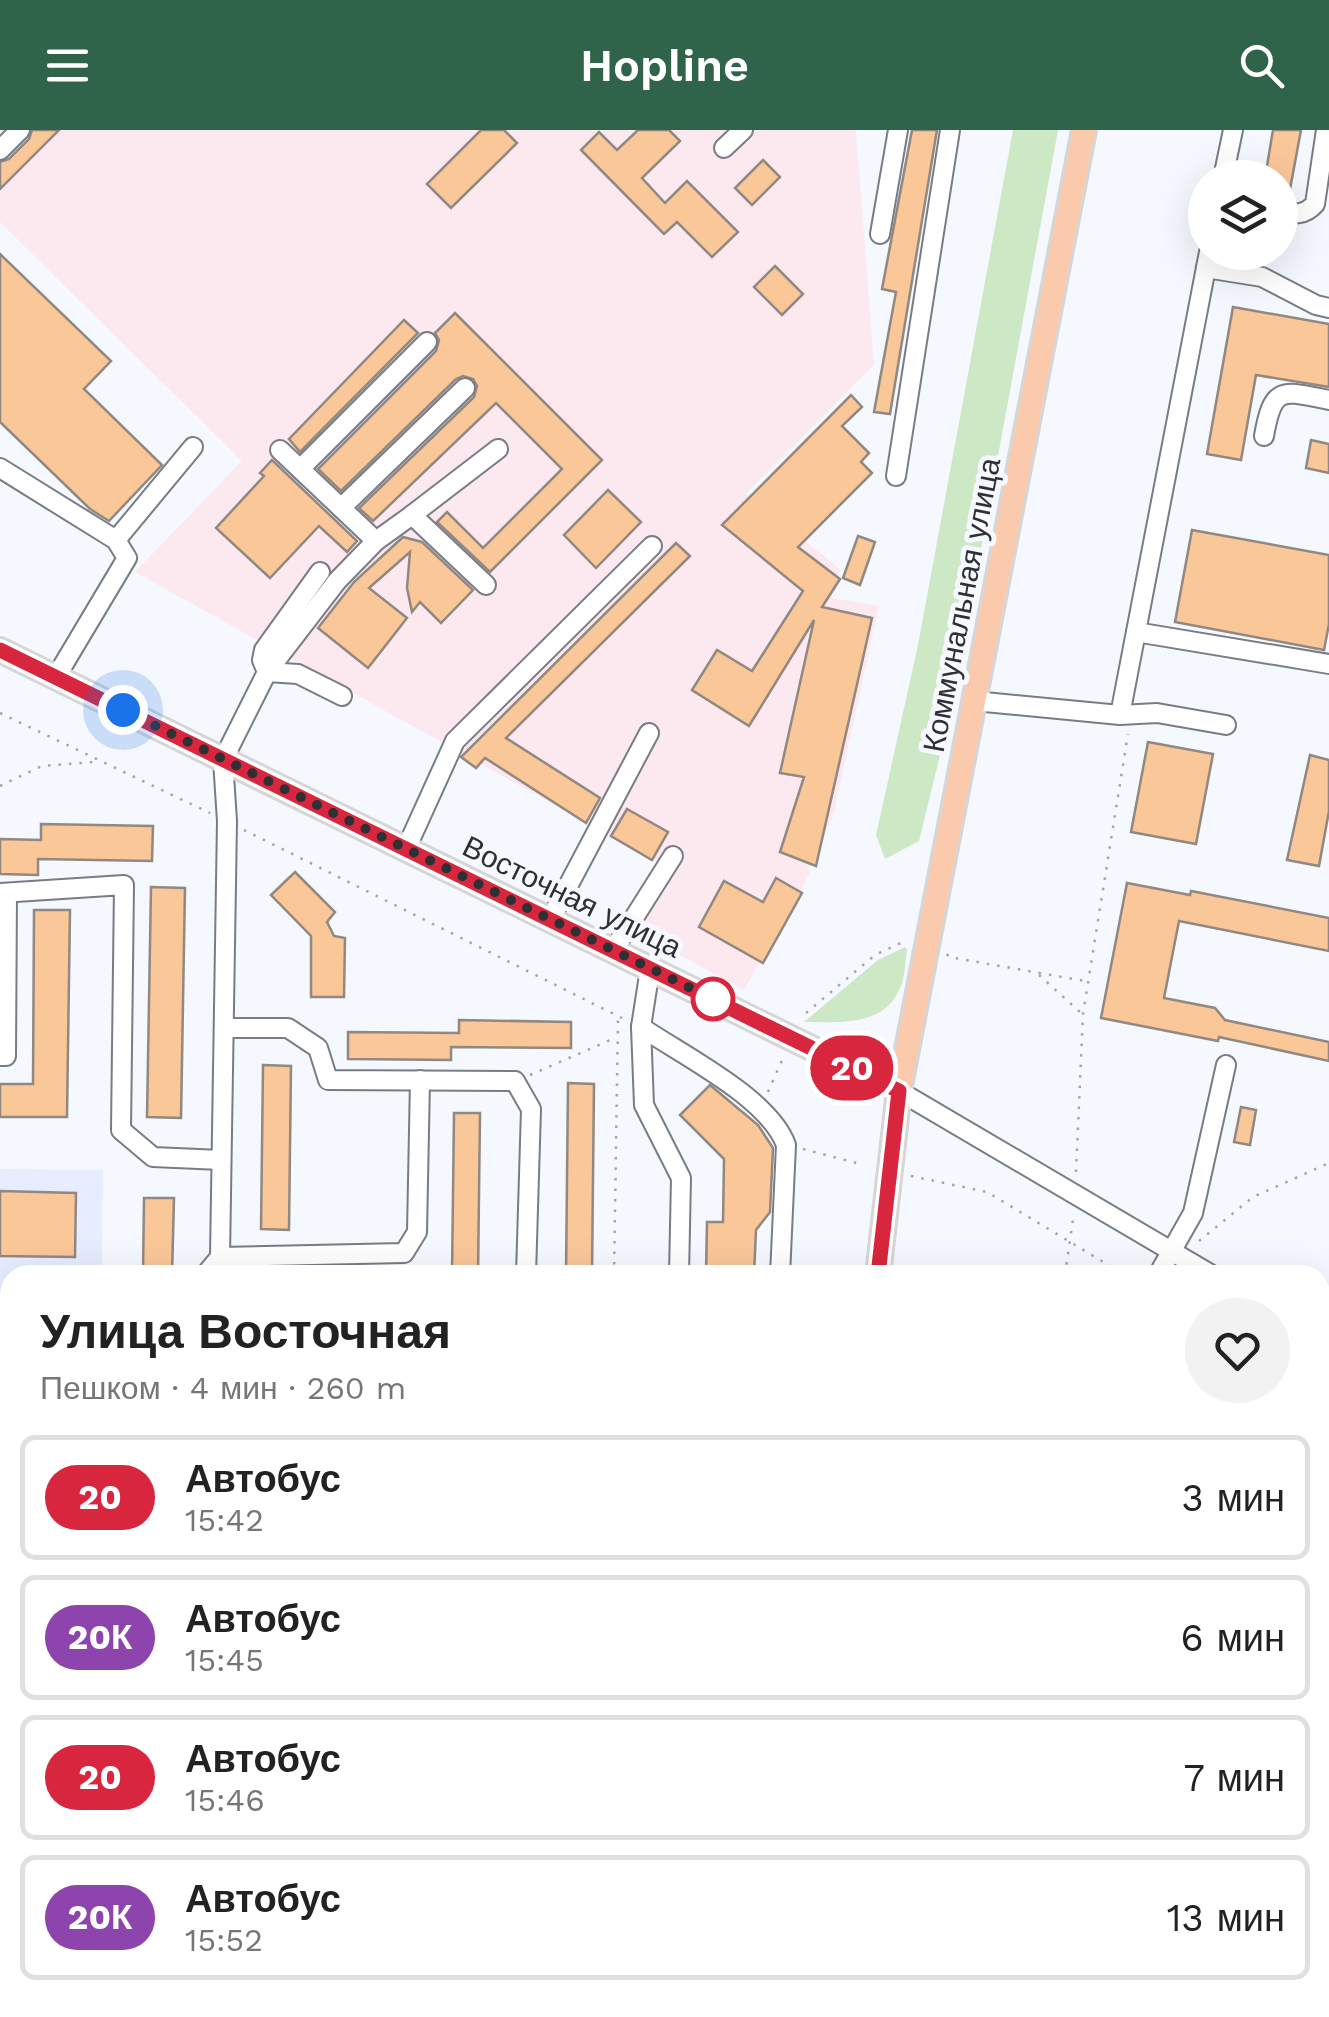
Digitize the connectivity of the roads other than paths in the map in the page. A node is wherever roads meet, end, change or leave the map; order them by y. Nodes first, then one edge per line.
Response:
1 (20, 130) edge
2 (743, 130) edge
3 (898, 130) edge
4 (950, 130) edge
5 (1084, 130) edge
6 (1232, 130) edge
7 (1326, 130) edge
8 (724, 148) dead end
9 (0, 150) edge
10 (1227, 160) edge
11 (1298, 214) edge
12 (880, 234) dead end
13 (1206, 270) edge
14 (1240, 270) edge
15 (1329, 308) edge
16 (427, 342) dead end
17 (465, 388) dead end
18 (1329, 400) edge
19 (1264, 436) dead end
20 (193, 447) dead end
21 (498, 449) dead end
22 (280, 450) dead end
23 (0, 468) edge
24 (300, 469) junction
25 (896, 476) dead end
26 (341, 508) junction
27 (412, 515) junction
28 (116, 540) junction
29 (376, 541) junction
30 (652, 546) dead end
31 (320, 572) dead end
32 (486, 585) dead end
33 (1136, 632) junction
34 (0, 650) edge
35 (1329, 664) edge
36 (267, 672) junction
37 (56, 678) junction
38 (342, 696) dead end
39 (974, 700) junction
40 (1120, 714) junction
41 (1226, 725) dead end
42 (649, 732) dead end
43 (223, 760) junction
44 (406, 850) junction
45 (673, 856) dead end
46 (4, 893) edge
47 (550, 920) junction
48 (613, 951) junction
49 (650, 969) junction
50 (225, 1028) junction
51 (641, 1028) junction
52 (0, 1056) edge
53 (1226, 1065) dead end
54 (420, 1080) junction
55 (899, 1091) junction
56 (220, 1160) junction
57 (1177, 1253) junction
58 (220, 1257) junction
59 (213, 1265) edge
60 (526, 1265) edge
61 (679, 1265) edge
62 (780, 1265) edge
63 (879, 1265) edge
64 (1167, 1265) edge
65 (1196, 1265) edge

1 - 9 street
2 - 8 street
3 - 12 street
4 - 25 street
5 - 39 main road, Коммунальная улица
6 - 10 street
7 - 11 street
13 - 33 street
14 - 15 street
16 - 24 street
17 - 26 street
18 - 19 street
20 - 28 street
21 - 27 street
22 - 24 street
23 - 28 street
24 - 26 street
26 - 29 street
27 - 29 street
27 - 32 street
28 - 37 street
29 - 36 street
30 - 44 street
31 - 36 street
33 - 35 street
33 - 40 street
34 - 37 main road, Восточная улица
36 - 38 street
36 - 43 street
37 - 43 main road, Восточная улица
39 - 40 street
39 - 55 main road, Коммунальная улица
40 - 41 street
42 - 47 street
43 - 44 main road, Восточная улица
43 - 50 street
44 - 47 main road, Восточная улица
45 - 48 street
46 - 52 street
46 - 56 street
47 - 48 main road, Восточная улица
48 - 49 main road, Восточная улица
49 - 51 street
49 - 55 main road, Восточная улица
50 - 54 street
50 - 56 street
51 - 61 street
51 - 62 street
53 - 57 street
54 - 58 street
54 - 60 street
55 - 57 street, Восточная улица
55 - 63 main road, Коммунальная улица
56 - 58 street
57 - 64 street
57 - 65 street, Восточная улица
58 - 59 street

